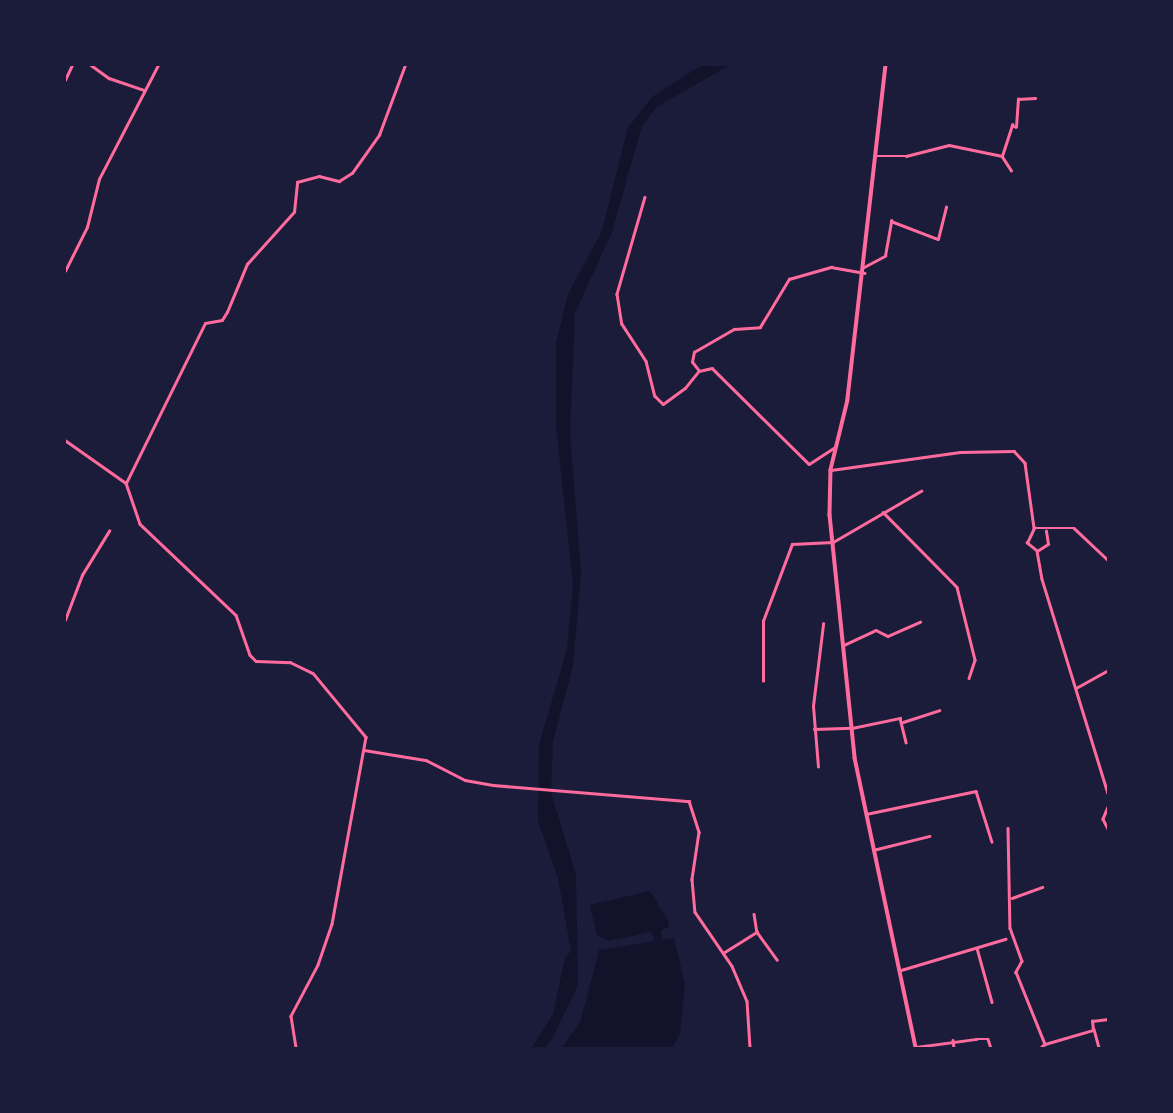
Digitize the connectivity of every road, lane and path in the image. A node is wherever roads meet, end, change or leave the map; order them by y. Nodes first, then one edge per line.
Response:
1 (72, 65) edge
2 (91, 65) edge
3 (158, 65) edge
4 (405, 65) edge
5 (887, 65) edge
6 (65, 80) edge
7 (145, 91) junction
8 (1035, 98) dead end
9 (875, 156) junction
10 (1002, 156) junction
11 (1011, 170) dead end
12 (645, 197) dead end
13 (946, 207) dead end
14 (864, 270) junction
15 (65, 271) edge
16 (699, 371) junction
17 (65, 440) edge
18 (835, 447) junction
19 (831, 470) junction
20 (126, 483) junction
21 (921, 491) dead end
22 (883, 512) junction
23 (1034, 528) junction
24 (109, 531) dead end
25 (1046, 531) junction
26 (833, 542) junction
27 (1037, 551) junction
28 (1108, 560) edge
29 (65, 620) edge
30 (920, 622) dead end
31 (823, 624) dead end
32 (844, 645) junction
33 (1108, 670) edge
34 (969, 678) dead end
35 (763, 681) dead end
36 (1076, 688) junction
37 (939, 710) dead end
38 (901, 723) junction
39 (852, 728) junction
40 (814, 729) junction
41 (906, 742) dead end
42 (364, 750) junction
43 (818, 767) dead end
44 (1108, 793) edge
45 (1108, 807) edge
46 (866, 814) junction
47 (1008, 828) dead end
48 (1108, 829) edge
49 (929, 836) dead end
50 (992, 842) dead end
51 (873, 850) junction
52 (1042, 887) dead end
53 (1012, 898) junction
54 (754, 914) dead end
55 (757, 932) junction
56 (1005, 939) dead end
57 (977, 948) junction
58 (723, 953) junction
59 (778, 960) dead end
60 (900, 970) junction
61 (992, 1002) dead end
62 (1108, 1019) edge
63 (1094, 1029) junction
64 (953, 1040) junction
65 (1045, 1044) junction
66 (296, 1048) edge
67 (750, 1048) edge
68 (916, 1048) edge
69 (954, 1048) edge
70 (991, 1048) edge
71 (1041, 1048) edge
72 (1099, 1048) edge

1 - 6 street
2 - 7 street
3 - 7 street
4 - 20 street
5 - 9 main road
7 - 15 street
8 - 10 street
9 - 10 street
9 - 14 main road
10 - 11 street
12 - 16 street
13 - 14 street
14 - 16 street
14 - 18 main road
16 - 18 street
17 - 20 street
18 - 19 main road
19 - 23 street
19 - 26 main road
20 - 42 street
21 - 22 street
22 - 26 street
22 - 34 street
23 - 25 street
23 - 27 street
24 - 29 street
25 - 27 street
25 - 28 street
26 - 32 main road
26 - 35 street
27 - 36 street
30 - 32 street
31 - 40 street
32 - 39 main road
33 - 36 street
36 - 44 street
37 - 38 street
38 - 39 street
38 - 41 street
39 - 40 street
39 - 46 main road
40 - 43 street
42 - 58 street
42 - 66 street
45 - 48 street
46 - 50 street
46 - 51 main road
47 - 53 street
49 - 51 street
51 - 60 main road
52 - 53 street
53 - 65 street
54 - 55 street
55 - 58 street
55 - 59 street
56 - 57 street
57 - 60 street
57 - 61 street
58 - 67 street
60 - 68 main road
62 - 63 street
63 - 65 street
63 - 72 street
64 - 68 street
64 - 69 street
64 - 70 street
65 - 71 street

